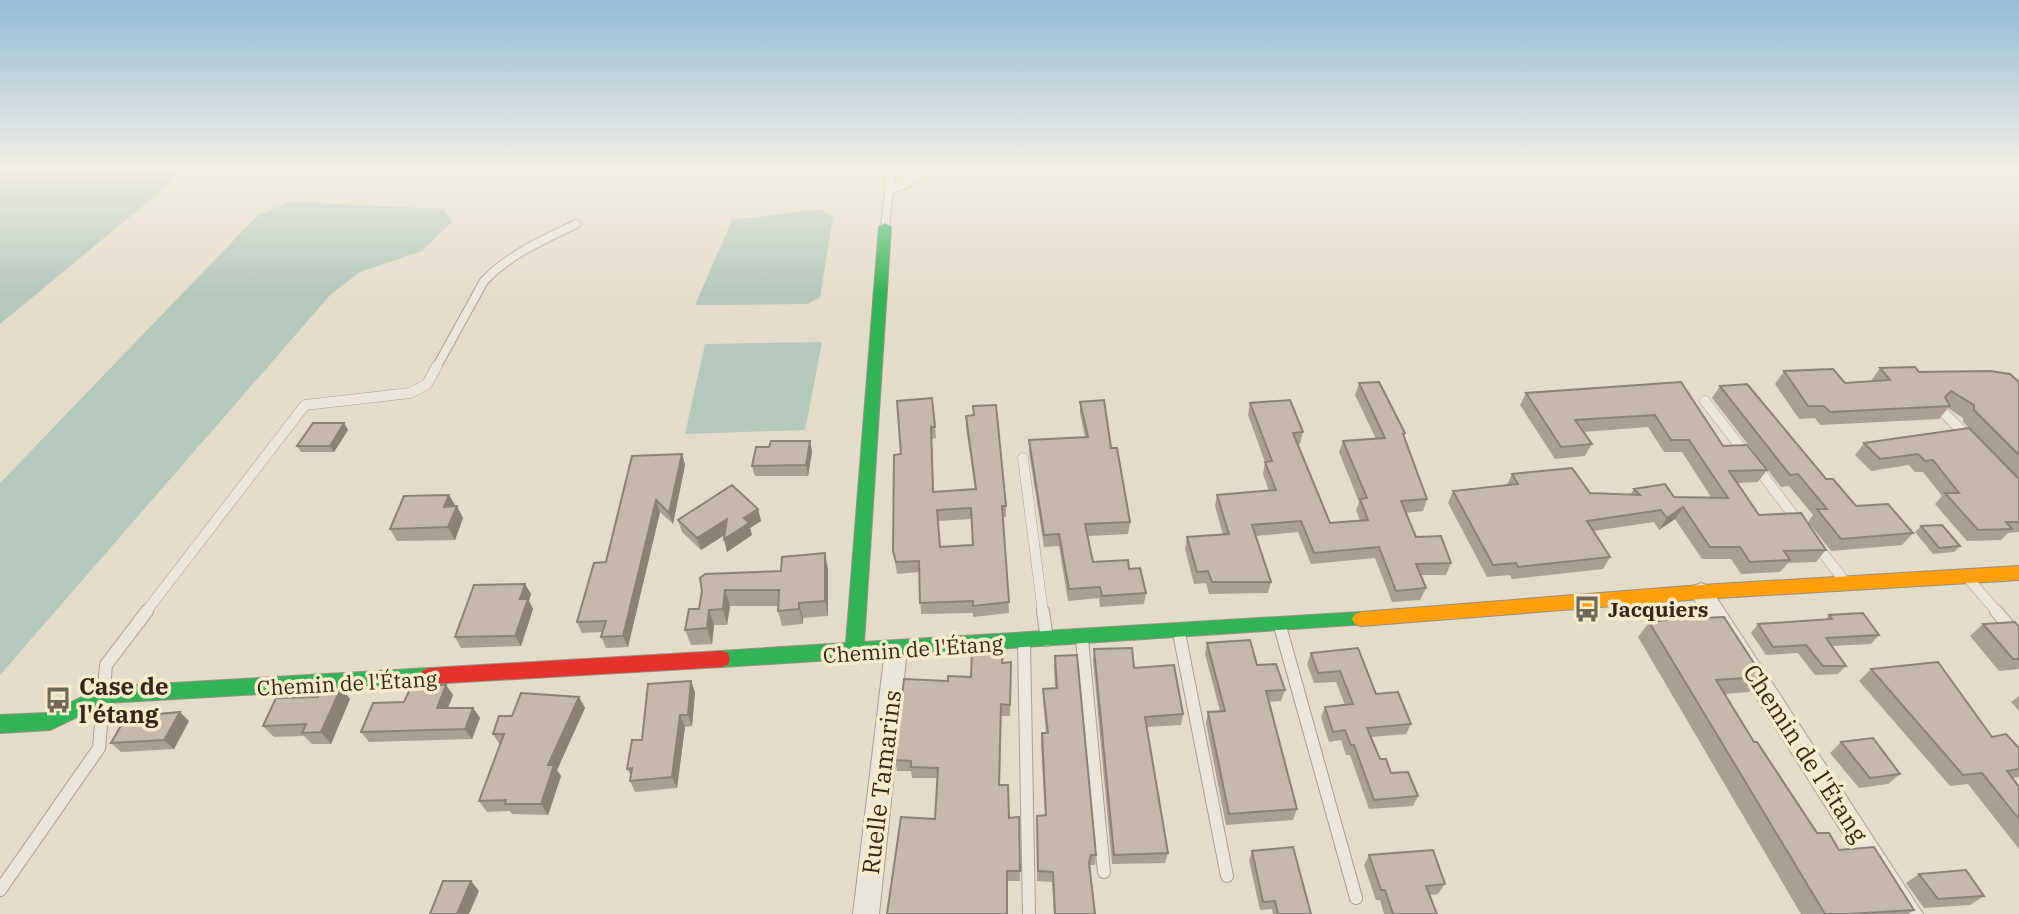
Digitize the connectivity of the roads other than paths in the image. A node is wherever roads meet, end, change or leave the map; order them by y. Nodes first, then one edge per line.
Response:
1 (887, 210) edge
2 (576, 224) dead end
3 (885, 227) joint
4 (1704, 401) dead end
5 (1942, 411) edge
6 (1980, 450) edge
7 (1023, 458) dead end
8 (2019, 573) edge
9 (1967, 577) junction
10 (1848, 585) junction
11 (1702, 592) junction
12 (1280, 626) junction
13 (1178, 632) junction
14 (1082, 638) junction
15 (2019, 638) edge
16 (1048, 640) junction
17 (1024, 642) junction
18 (896, 650) junction
19 (855, 653) junction
20 (104, 695) junction
21 (0, 724) edge
22 (1104, 872) dead end
23 (1227, 876) dead end
24 (0, 890) edge
25 (1356, 898) dead end
26 (866, 914) edge
27 (1029, 914) edge
28 (1910, 914) edge

1 - 3 lane
2 - 20 lane
3 - 19 street
4 - 10 lane
5 - 6 lane
7 - 16 lane
8 - 9 street, Chemin de l'Étang
9 - 10 street, Chemin de l'Étang
9 - 15 lane
10 - 11 street, Chemin de l'Étang
11 - 12 street, Chemin de l'Étang
11 - 28 street, Chemin de l'Étang
12 - 13 street, Chemin de l'Étang
12 - 25 lane
13 - 14 street, Chemin de l'Étang
13 - 23 lane
14 - 16 street, Chemin de l'Étang
14 - 22 lane
16 - 17 street, Chemin de l'Étang
17 - 18 street, Chemin de l'Étang
17 - 27 lane
18 - 19 street, Chemin de l'Étang
18 - 26 street, Ruelle Tamarins
19 - 20 street, Chemin de l'Étang
20 - 21 street
20 - 24 lane

